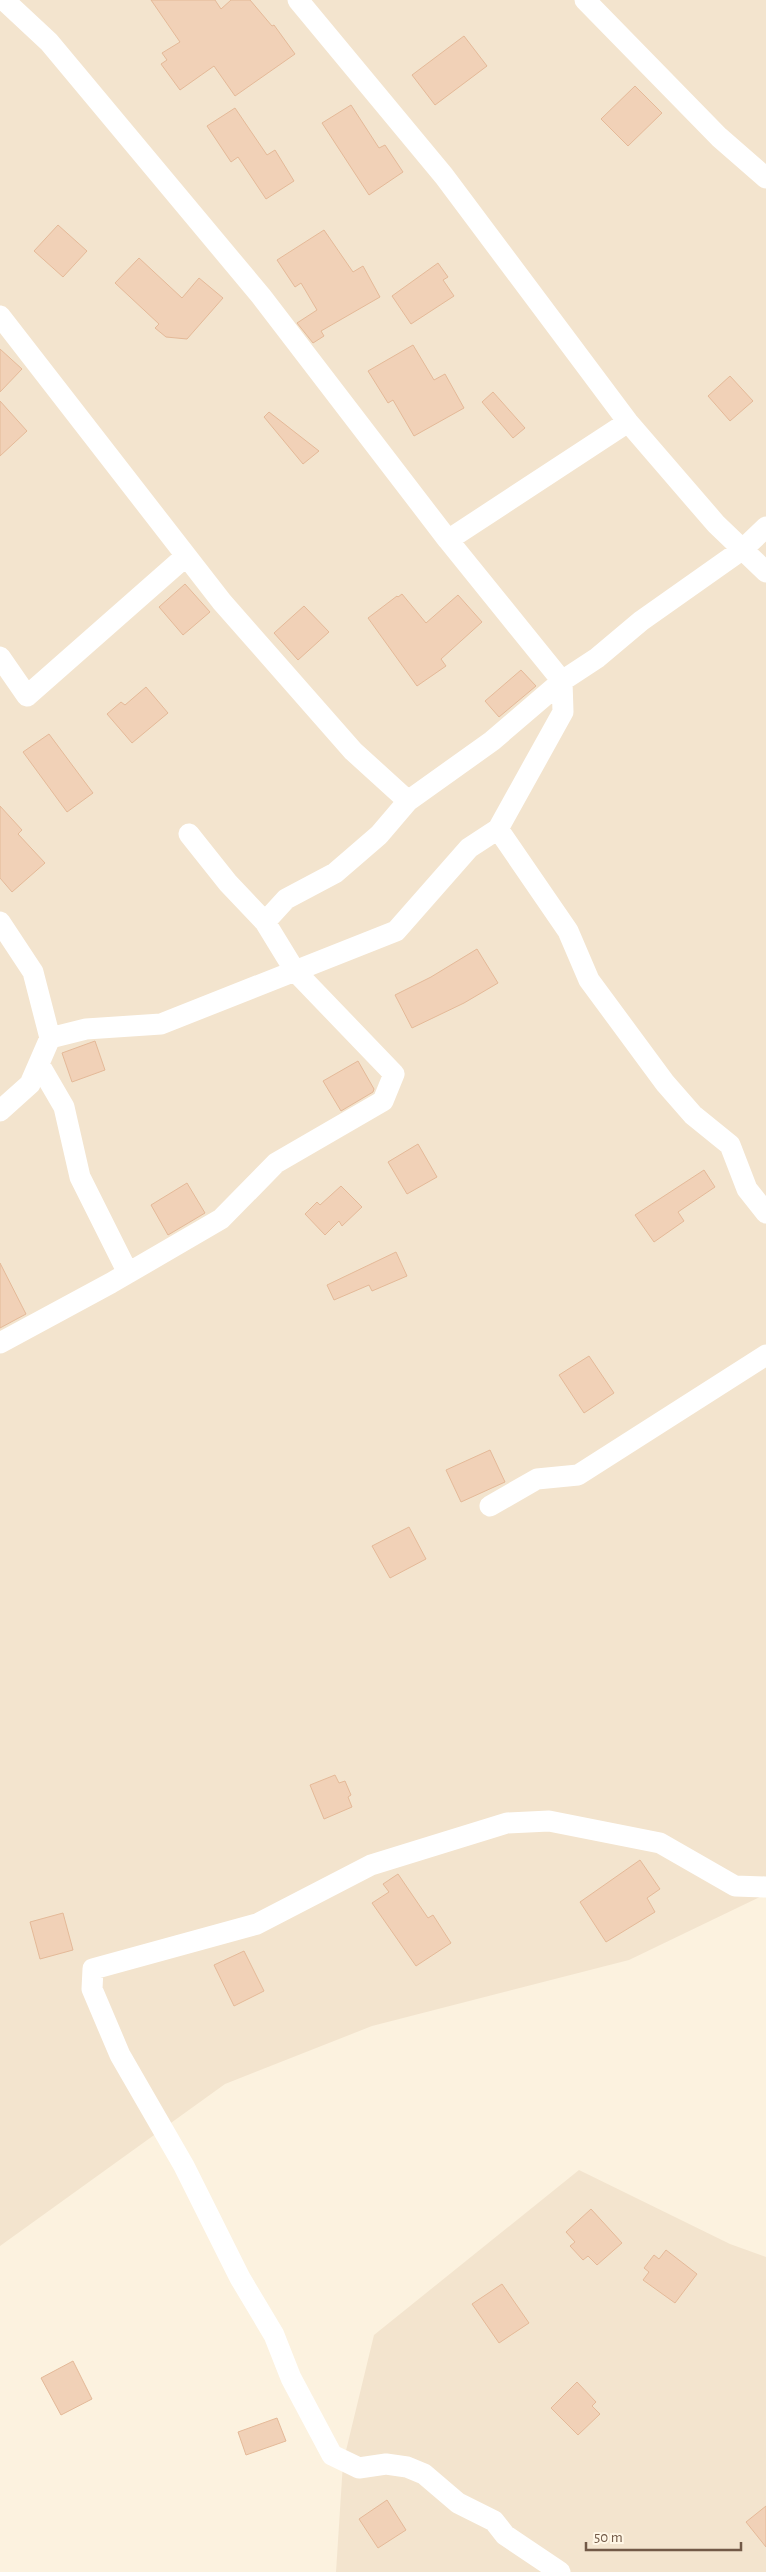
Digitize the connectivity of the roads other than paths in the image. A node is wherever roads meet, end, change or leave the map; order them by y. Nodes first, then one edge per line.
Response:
1 (4, 0) edge
2 (298, 0) edge
3 (585, 0) edge
4 (766, 178) edge
5 (0, 316) edge
6 (628, 422) junction
7 (766, 527) edge
8 (448, 540) junction
9 (743, 549) junction
10 (186, 556) junction
11 (766, 572) edge
12 (0, 657) edge
13 (562, 681) junction
14 (408, 801) junction
15 (498, 829) junction
16 (189, 834) dead end
17 (0, 922) edge
18 (265, 922) junction
19 (295, 971) junction
20 (50, 1038) junction
21 (39, 1064) junction
22 (0, 1111) edge
23 (766, 1213) edge
24 (128, 1273) junction
25 (0, 1342) edge
26 (766, 1355) edge
27 (490, 1506) dead end
28 (766, 1887) edge
29 (560, 2572) edge

1 - 8 street
2 - 6 street
3 - 4 street
5 - 10 street
6 - 8 street
6 - 9 street
7 - 9 street
8 - 13 street
9 - 11 street
9 - 13 street
10 - 12 street
10 - 14 street
13 - 14 street
13 - 15 street
14 - 18 street
15 - 19 street
15 - 23 street
16 - 18 street
17 - 20 street
18 - 19 street
19 - 20 street
19 - 24 street
20 - 21 street
21 - 22 street
21 - 24 street
24 - 25 street
26 - 27 street
28 - 29 street

